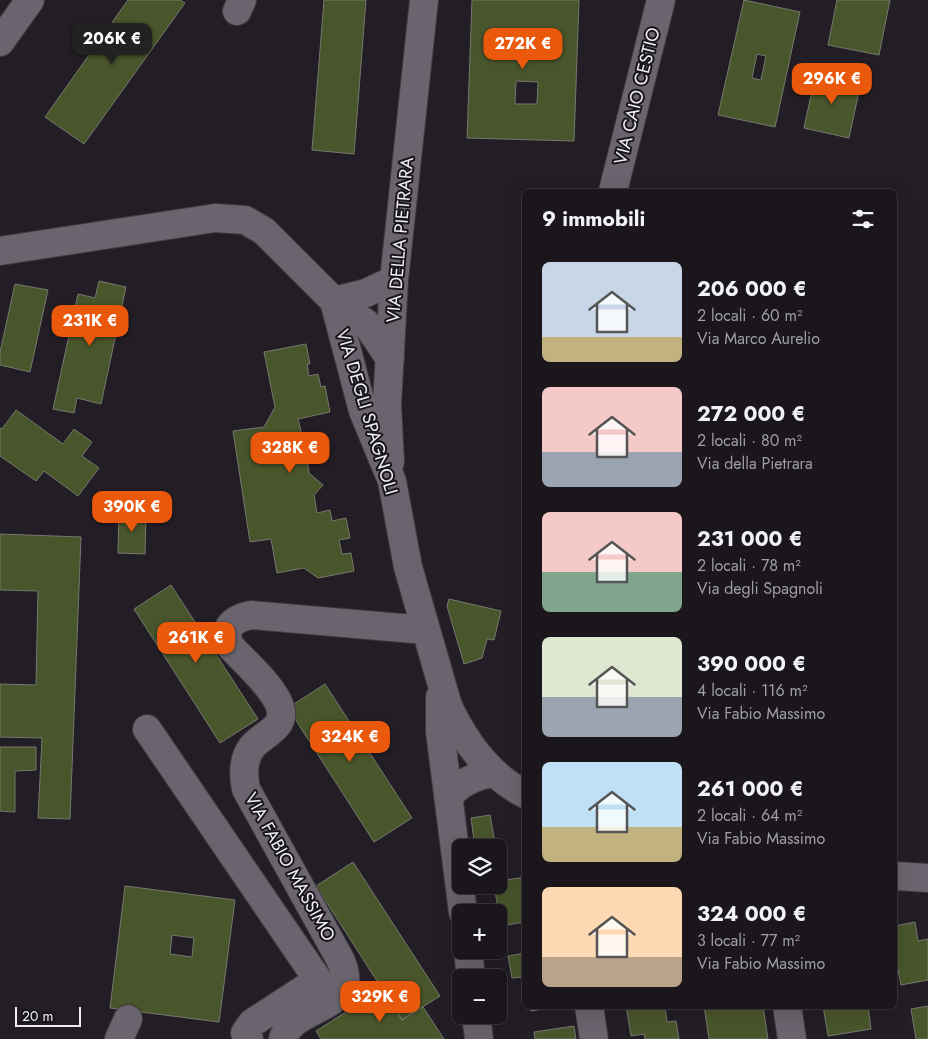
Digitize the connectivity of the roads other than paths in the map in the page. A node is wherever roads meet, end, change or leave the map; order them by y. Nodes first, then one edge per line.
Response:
1 (30, 0) edge
2 (424, 0) edge
3 (661, 0) edge
4 (0, 42) edge
5 (614, 189) edge
6 (0, 250) edge
7 (394, 280) junction
8 (334, 301) junction
9 (390, 359) junction
10 (350, 362) junction
11 (392, 481) junction
12 (425, 630) junction
13 (441, 685) junction
14 (147, 729) dead end
15 (495, 773) junction
16 (522, 792) edge
17 (448, 796) junction
18 (897, 876) edge
19 (928, 878) edge
20 (462, 904) edge
21 (589, 1009) edge
22 (787, 1009) edge
23 (477, 1024) edge
24 (249, 1039) edge
25 (283, 1039) edge
26 (478, 1039) edge
27 (594, 1039) edge
28 (792, 1039) edge

1 - 4 street
2 - 7 street, VIA DELLA PIETRARA
3 - 5 street, VIA CAIO CESTIO
6 - 8 street
7 - 8 street
7 - 9 street, VIA DELLA PIETRARA
8 - 9 street
8 - 10 street, VIA DEGLI SPAGNOLI
9 - 10 street
9 - 11 street, VIA DELLA PIETRARA
10 - 11 street, VIA DEGLI SPAGNOLI
11 - 12 street, VIA DEGLI SPAGNOLI
12 - 13 street, VIA DEGLI SPAGNOLI
12 - 25 street, VIA FABIO MASSIMO
13 - 15 street, VIA DEGLI SPAGNOLI
13 - 17 street
14 - 24 street
15 - 16 street, VIA DEGLI SPAGNOLI
15 - 17 street
17 - 20 street
18 - 19 street
21 - 27 street
22 - 28 street
23 - 26 street

